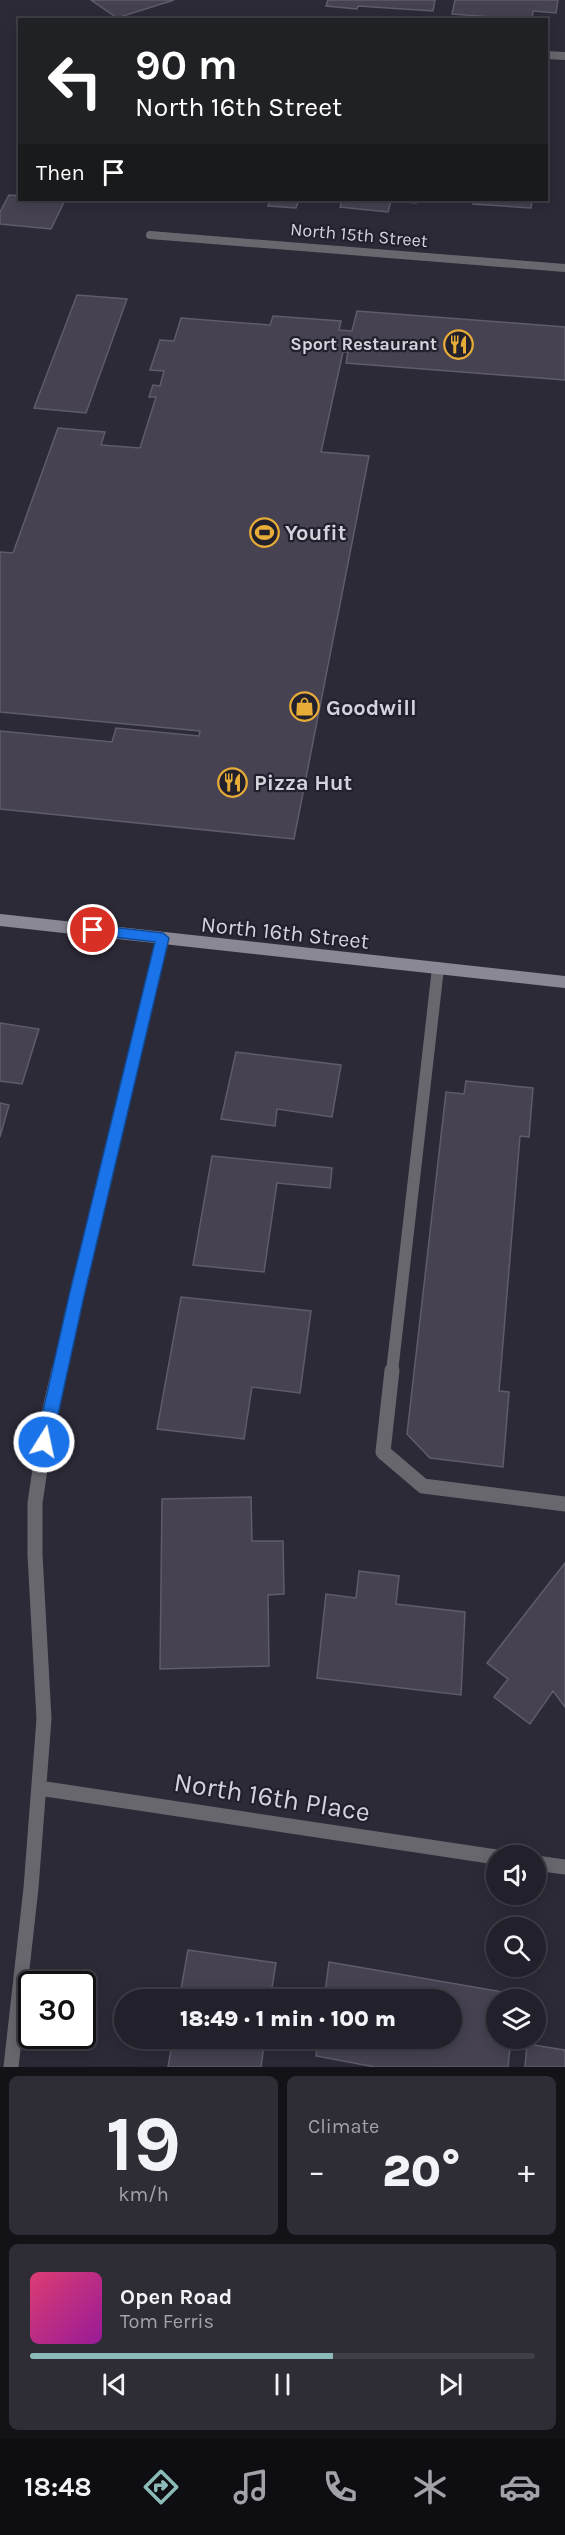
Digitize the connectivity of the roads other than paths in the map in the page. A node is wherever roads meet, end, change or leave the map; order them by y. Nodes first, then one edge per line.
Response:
1 (548, 55) edge
2 (565, 57) edge
3 (150, 235) dead end
4 (565, 268) edge
5 (0, 920) edge
6 (163, 938) junction
7 (438, 968) junction
8 (565, 982) edge
9 (565, 1504) edge
10 (39, 1788) junction
11 (486, 1855) edge
12 (546, 1864) edge
13 (565, 1867) edge
14 (11, 2067) edge

1 - 2 street
3 - 4 street, North 15th Street
5 - 6 main road, North 16th Street
6 - 7 main road, North 16th Street
6 - 10 street
7 - 8 main road, North 16th Street
7 - 9 street
10 - 11 street, North 16th Place
10 - 14 street
12 - 13 street

